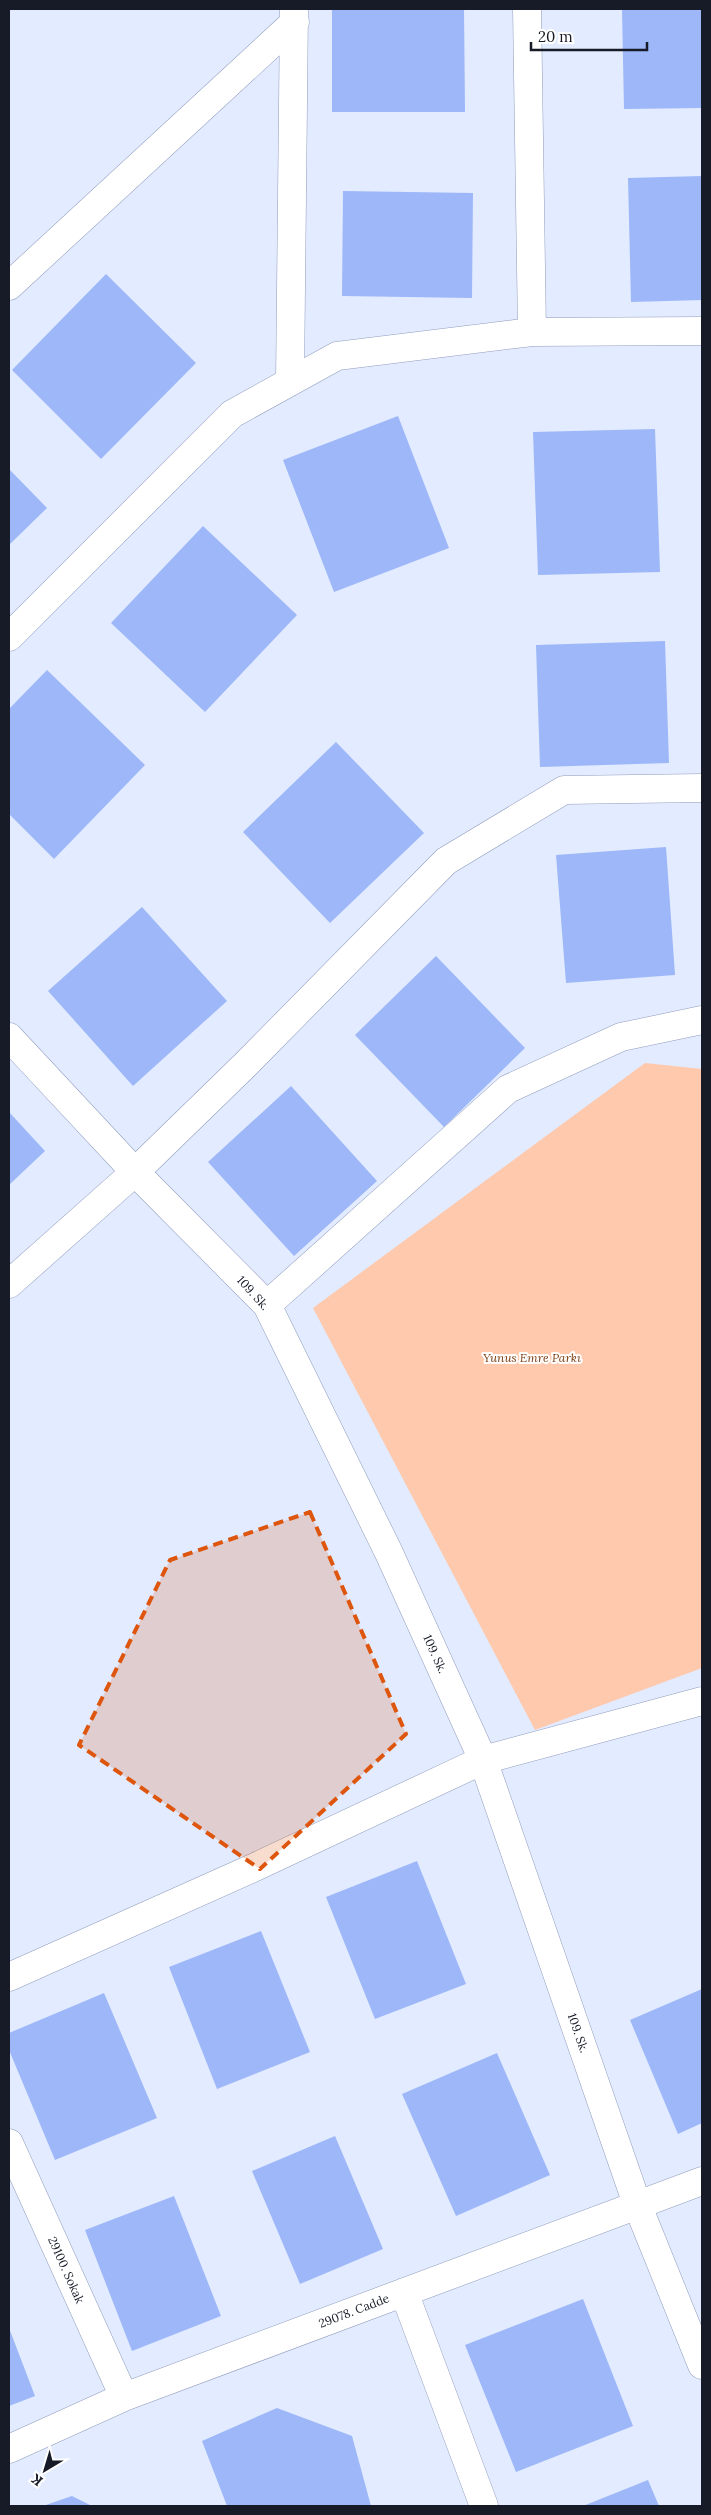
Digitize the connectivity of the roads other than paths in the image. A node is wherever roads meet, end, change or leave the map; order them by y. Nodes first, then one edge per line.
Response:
1 (527, 9) edge
2 (295, 16) edge
3 (9, 286) edge
4 (532, 332) junction
5 (702, 332) edge
6 (290, 382) junction
7 (9, 637) edge
8 (702, 788) edge
9 (702, 1020) edge
10 (9, 1037) edge
11 (135, 1172) junction
12 (9, 1284) edge
13 (267, 1305) junction
14 (702, 1701) edge
15 (483, 1760) junction
16 (9, 1977) edge
17 (9, 2143) edge
18 (702, 2181) edge
19 (638, 2204) junction
20 (404, 2292) junction
21 (702, 2365) edge
22 (124, 2397) junction
23 (9, 2449) edge
24 (484, 2506) edge

1 - 4 street
2 - 3 street
2 - 6 street
4 - 5 street
4 - 6 street
6 - 7 street
8 - 11 street
9 - 13 street
10 - 11 street, 109. Sk.
11 - 12 street
11 - 13 street, 109. Sk.
13 - 15 street, 109. Sk.
14 - 15 street
15 - 16 street
15 - 19 street, 109. Sk.
17 - 22 street, 29100. Sokak
18 - 19 street, 29078. Cadde
19 - 20 street, 29078. Cadde
19 - 21 street, 109. Sk.
20 - 22 street, 29078. Cadde
20 - 24 street
22 - 23 street, 29078. Cadde

